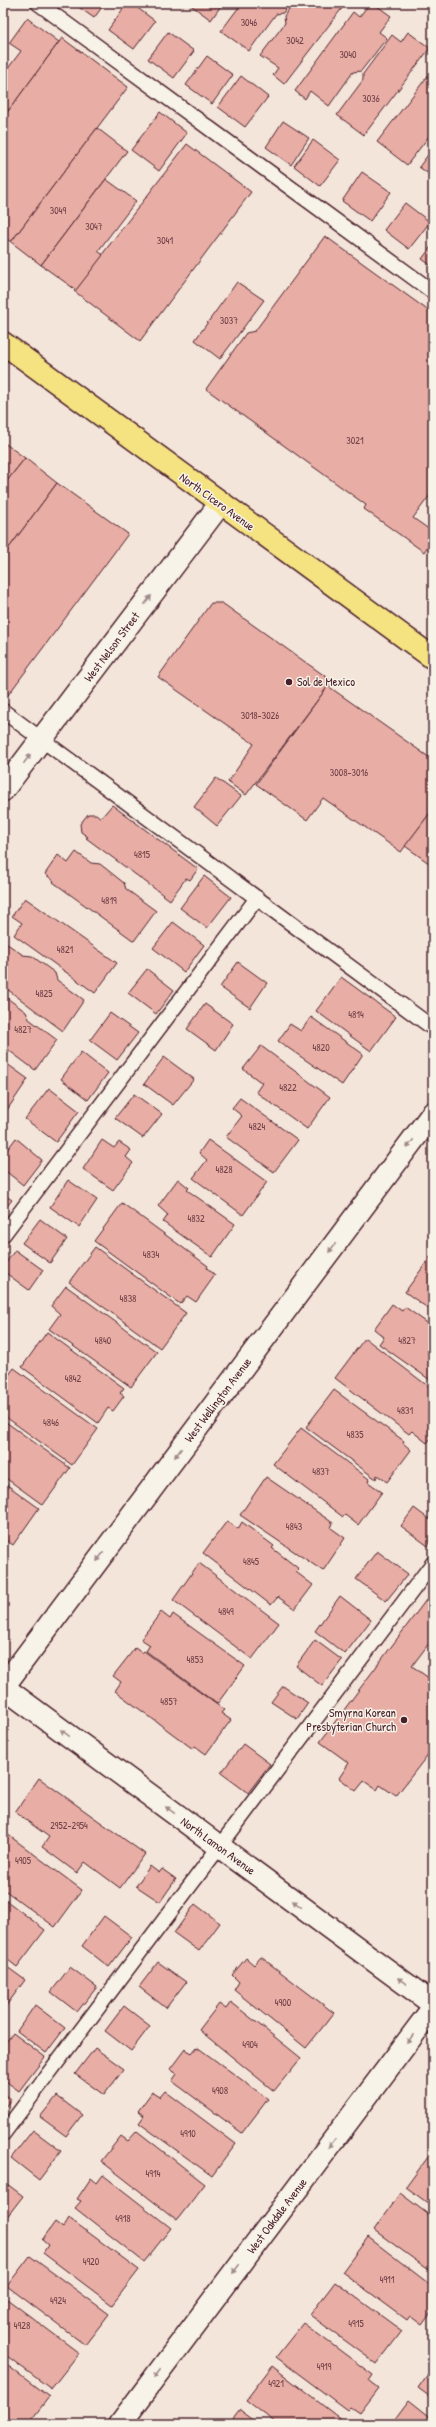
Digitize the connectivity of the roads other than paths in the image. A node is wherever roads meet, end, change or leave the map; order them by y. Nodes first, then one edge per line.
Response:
1 (38, 3) edge
2 (433, 292) edge
3 (3, 343) edge
4 (220, 504) junction
5 (433, 658) edge
6 (3, 711) edge
7 (41, 740) junction
8 (3, 790) edge
9 (257, 898) junction
10 (433, 1028) edge
11 (433, 1113) edge
12 (3, 1235) edge
13 (433, 1563) edge
14 (3, 1687) edge
15 (220, 1847) junction
16 (433, 2004) edge
17 (433, 2008) edge
18 (3, 2134) edge
19 (120, 2424) edge

1 - 2 lane
3 - 4 main road, North Cicero Avenue
4 - 5 main road, North Cicero Avenue
7 -> 4 street, West Nelson Street
6 - 7 lane
8 -> 7 street, West Nelson Street
7 - 9 lane
9 - 10 lane
9 - 12 lane
11 -> 14 street, West Wellington Avenue
13 - 15 lane
15 -> 14 street, North Lamon Avenue
16 -> 15 street, North Lamon Avenue
15 - 18 lane
17 -> 19 street, West Oakdale Avenue

